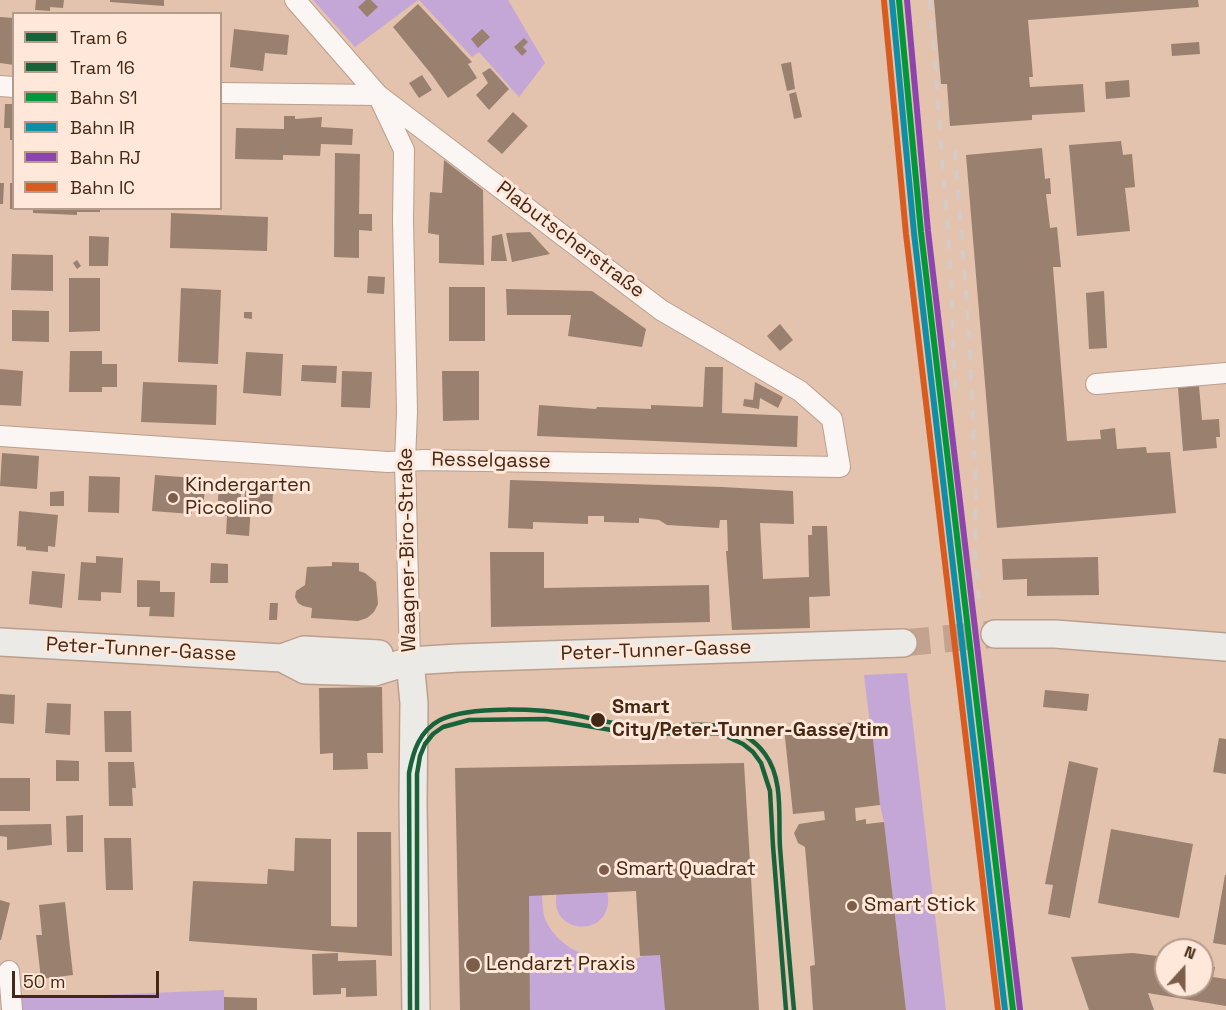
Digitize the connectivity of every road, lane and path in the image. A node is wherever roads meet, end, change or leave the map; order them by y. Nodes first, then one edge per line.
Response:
1 (295, 0) edge
2 (222, 93) edge
3 (378, 95) junction
4 (1226, 373) edge
5 (1096, 384) dead end
6 (0, 436) edge
7 (405, 460) junction
8 (840, 467) joint
9 (995, 634) tunnel mouth
10 (0, 642) edge
11 (903, 643) tunnel mouth
12 (1226, 647) edge
13 (410, 661) junction
14 (9, 971) dead end
15 (12, 1010) edge
16 (417, 1010) edge

1 - 3 street, Plabutscherstraße
2 - 3 street
3 - 7 street, Waagner-Biro-Straße
3 - 8 street, Plabutscherstraße
4 - 5 street
6 - 7 street, Resselgasse
7 - 8 street, Resselgasse
7 - 13 street, Waagner-Biro-Straße
9 - 12 main road
10 - 13 main road, Peter-Tunner-Gasse
11 - 13 main road, Peter-Tunner-Gasse
13 - 16 main road, Waagner-Biro-Straße
14 - 15 street

